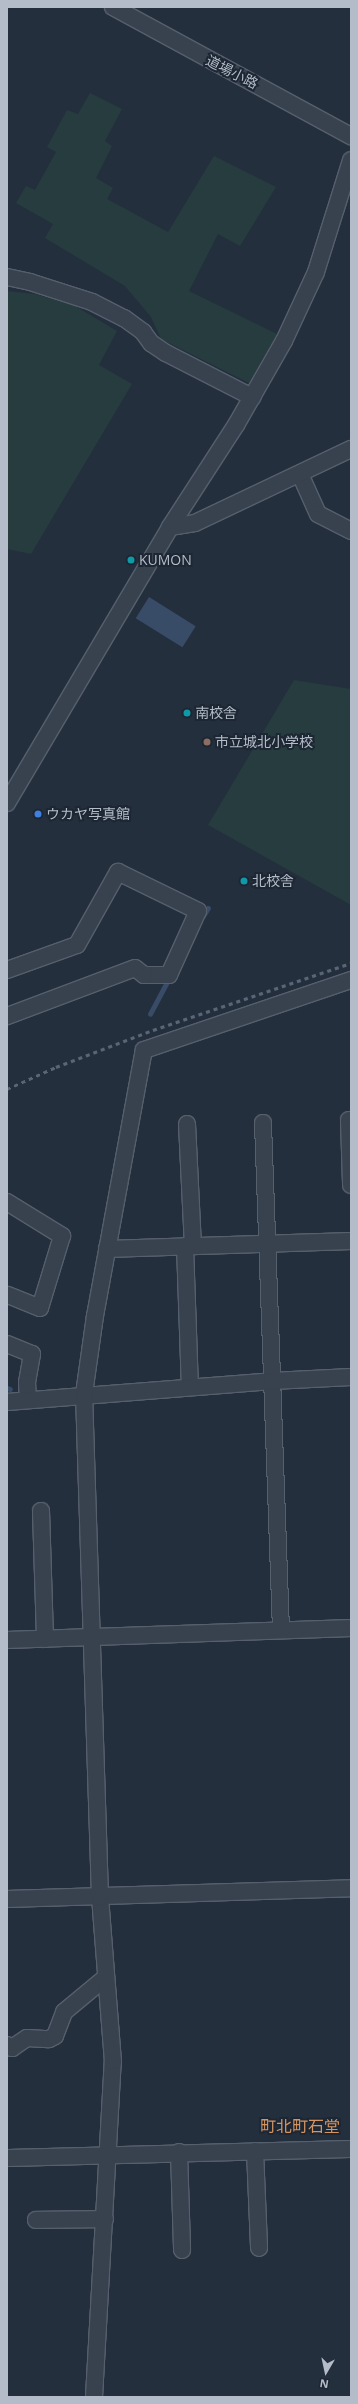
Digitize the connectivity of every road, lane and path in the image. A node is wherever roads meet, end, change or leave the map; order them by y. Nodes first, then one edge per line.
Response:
1 (113, 7) edge
2 (351, 136) edge
3 (351, 160) edge
4 (7, 277) edge
5 (252, 397) junction
6 (350, 452) edge
7 (300, 474) junction
8 (170, 527) junction
9 (351, 531) edge
10 (7, 803) edge
11 (7, 970) edge
12 (351, 980) edge
13 (7, 1016) edge
14 (349, 1120) dead end
15 (263, 1122) dead end
16 (187, 1124) dead end
17 (351, 1185) edge
18 (7, 1202) edge
19 (351, 1241) edge
20 (266, 1244) junction
21 (189, 1246) junction
22 (108, 1249) junction
23 (7, 1295) edge
24 (7, 1344) edge
25 (351, 1378) edge
26 (272, 1381) junction
27 (190, 1387) junction
28 (84, 1394) junction
29 (28, 1400) junction
30 (7, 1402) edge
31 (41, 1511) dead end
32 (351, 1628) edge
33 (281, 1630) junction
34 (92, 1637) junction
35 (46, 1639) junction
36 (7, 1640) edge
37 (351, 1888) edge
38 (100, 1897) junction
39 (7, 1900) edge
40 (106, 1977) junction
41 (7, 2045) edge
42 (351, 2149) edge
43 (256, 2151) junction
44 (179, 2152) junction
45 (108, 2154) junction
46 (7, 2158) edge
47 (105, 2219) junction
48 (36, 2220) dead end
49 (259, 2248) dead end
50 (182, 2250) dead end
51 (94, 2397) edge

1 - 2 street, 道場小路
3 - 5 street
4 - 5 street
5 - 8 street
6 - 7 street
7 - 8 street
7 - 9 street
8 - 10 street
11 - 13 street
12 - 22 street
14 - 17 street
15 - 20 street
16 - 21 street
18 - 23 street
19 - 20 street
20 - 21 street
20 - 26 street
21 - 22 street
21 - 27 street
22 - 28 street
24 - 29 street
25 - 26 street
26 - 27 street
26 - 33 street
27 - 28 street
28 - 29 street
28 - 34 street
29 - 30 street
31 - 35 street
32 - 33 street
33 - 34 street
34 - 35 street
34 - 38 street
35 - 36 street
37 - 38 street
38 - 39 street
38 - 40 street
40 - 41 street
40 - 45 street
42 - 43 street
43 - 44 street
43 - 49 street
44 - 45 street
44 - 50 street
45 - 46 street
45 - 47 street
47 - 48 street
47 - 51 street

